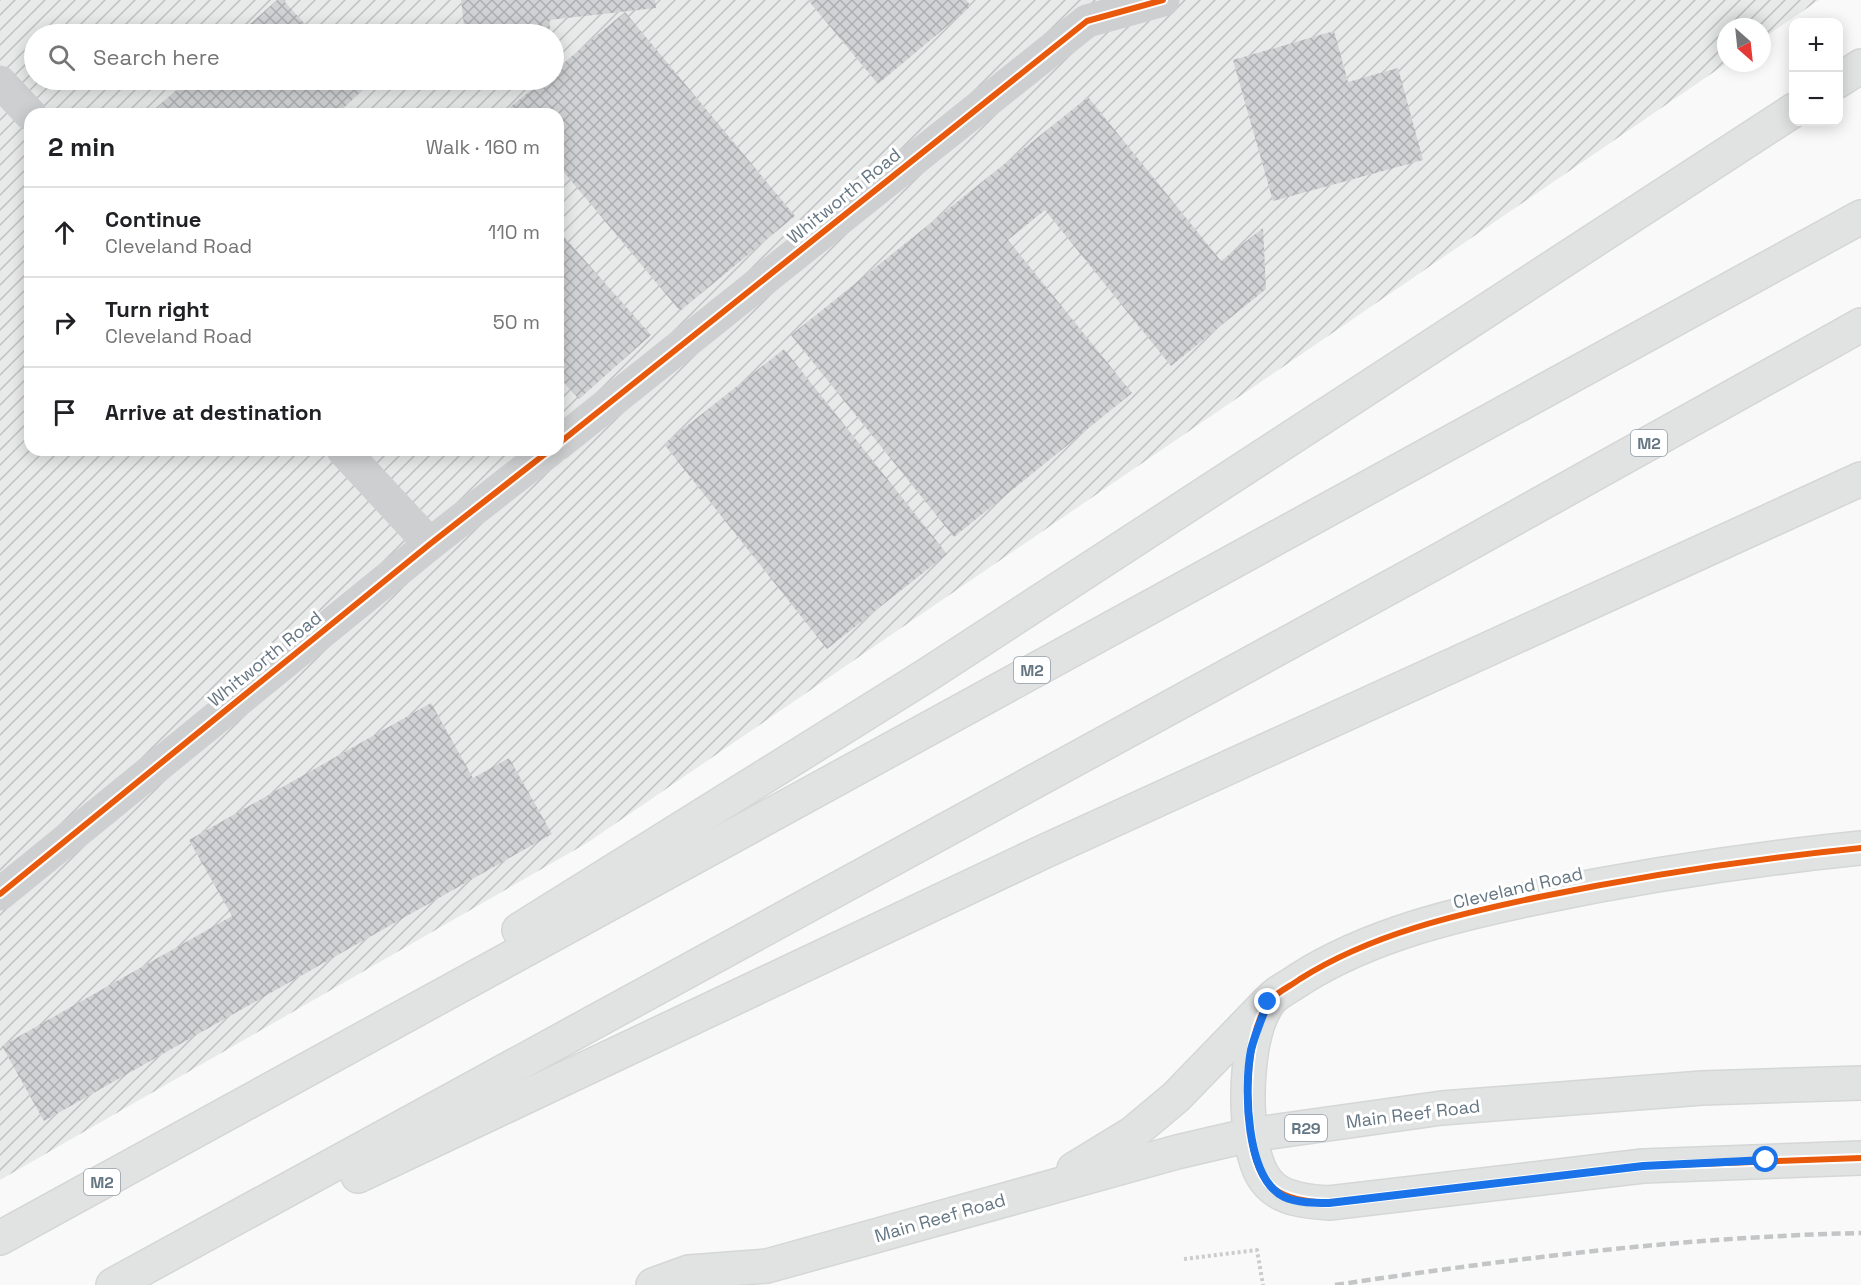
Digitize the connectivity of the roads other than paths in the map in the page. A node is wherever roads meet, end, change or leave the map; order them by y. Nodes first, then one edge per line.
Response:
1 (1163, 0) edge
2 (1077, 10) edge
3 (1861, 66) edge
4 (1843, 78) edge
5 (0, 82) edge
6 (24, 108) edge
7 (1789, 113) edge
8 (1861, 217) edge
9 (1861, 325) edge
10 (564, 439) edge
11 (348, 456) edge
12 (542, 456) edge
13 (1861, 479) edge
14 (430, 544) junction
15 (1861, 848) edge
16 (0, 894) edge
17 (1268, 1002) junction
18 (1861, 1083) edge
19 (204, 1127) junction
20 (1250, 1135) junction
21 (1861, 1158) edge
22 (1039, 1190) junction
23 (0, 1238) edge
24 (757, 1276) edge
25 (113, 1285) edge
26 (127, 1285) edge
27 (653, 1285) edge

1 - 2 street, Whitworth Road
2 - 10 street, Whitworth Road
3 - 4 main road
5 - 6 street
7 - 19 main road
8 - 19 main road, M2
9 - 25 main road, M2
11 - 14 street
12 - 14 street, Whitworth Road
13 - 26 main road
14 - 16 street, Whitworth Road
15 - 17 main road, Cleveland Road
17 - 20 main road
17 - 22 main road, Cleveland Road
18 - 20 main road, Main Reef Road / R29
19 - 23 main road, M2
20 - 21 main road
20 - 22 main road, Main Reef Road / R29
22 - 24 main road, Main Reef Road / R29
24 - 27 main road, Main Reef Road / R29

